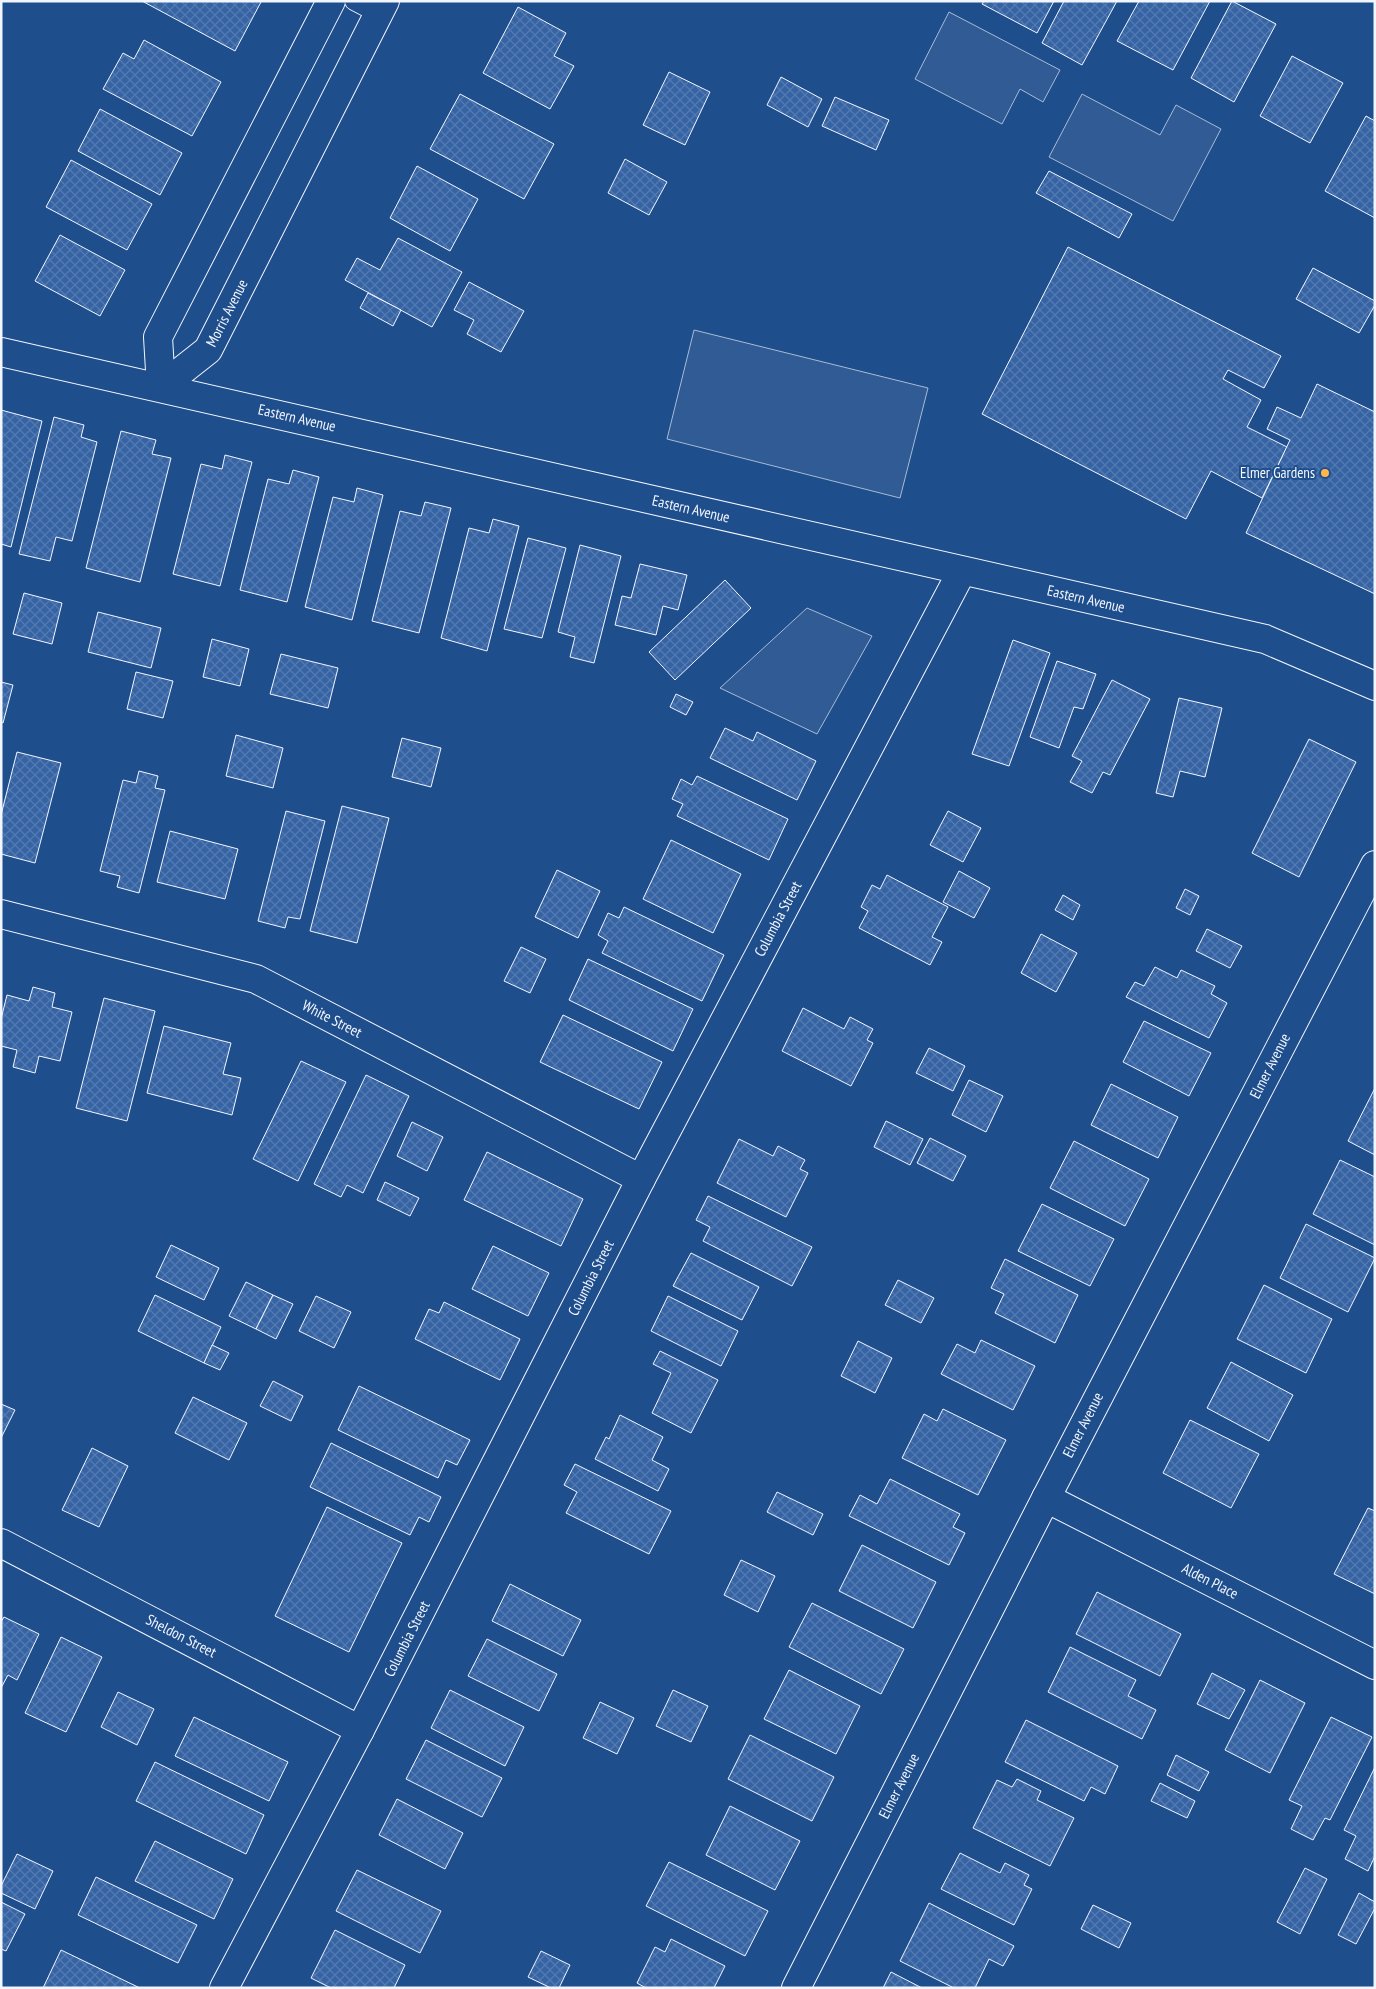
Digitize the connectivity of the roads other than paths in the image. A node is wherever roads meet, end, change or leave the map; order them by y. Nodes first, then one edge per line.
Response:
1 (331, 1) edge
2 (354, 1) edge
3 (382, 8) edge
4 (1, 352) edge
5 (161, 387) junction
6 (962, 570) junction
7 (1375, 686) edge
8 (1375, 865) edge
9 (1, 914) edge
10 (641, 1179) junction
11 (1046, 1498) junction
12 (1, 1543) edge
13 (1375, 1665) edge
14 (360, 1730) junction
15 (224, 1988) edge
16 (796, 1988) edge

1 - 5 street
2 - 3 lane
3 - 5 street, Morris Avenue
4 - 5 street, Eastern Avenue
5 - 6 street, Eastern Avenue
6 - 7 street, Eastern Avenue
6 - 10 street, Columbia Street
8 - 11 street, Elmer Avenue
9 - 10 street, White Street
10 - 14 street, Columbia Street
11 - 13 street, Alden Place
11 - 16 street, Elmer Avenue
12 - 14 street, Sheldon Street
14 - 15 street, Columbia Street

